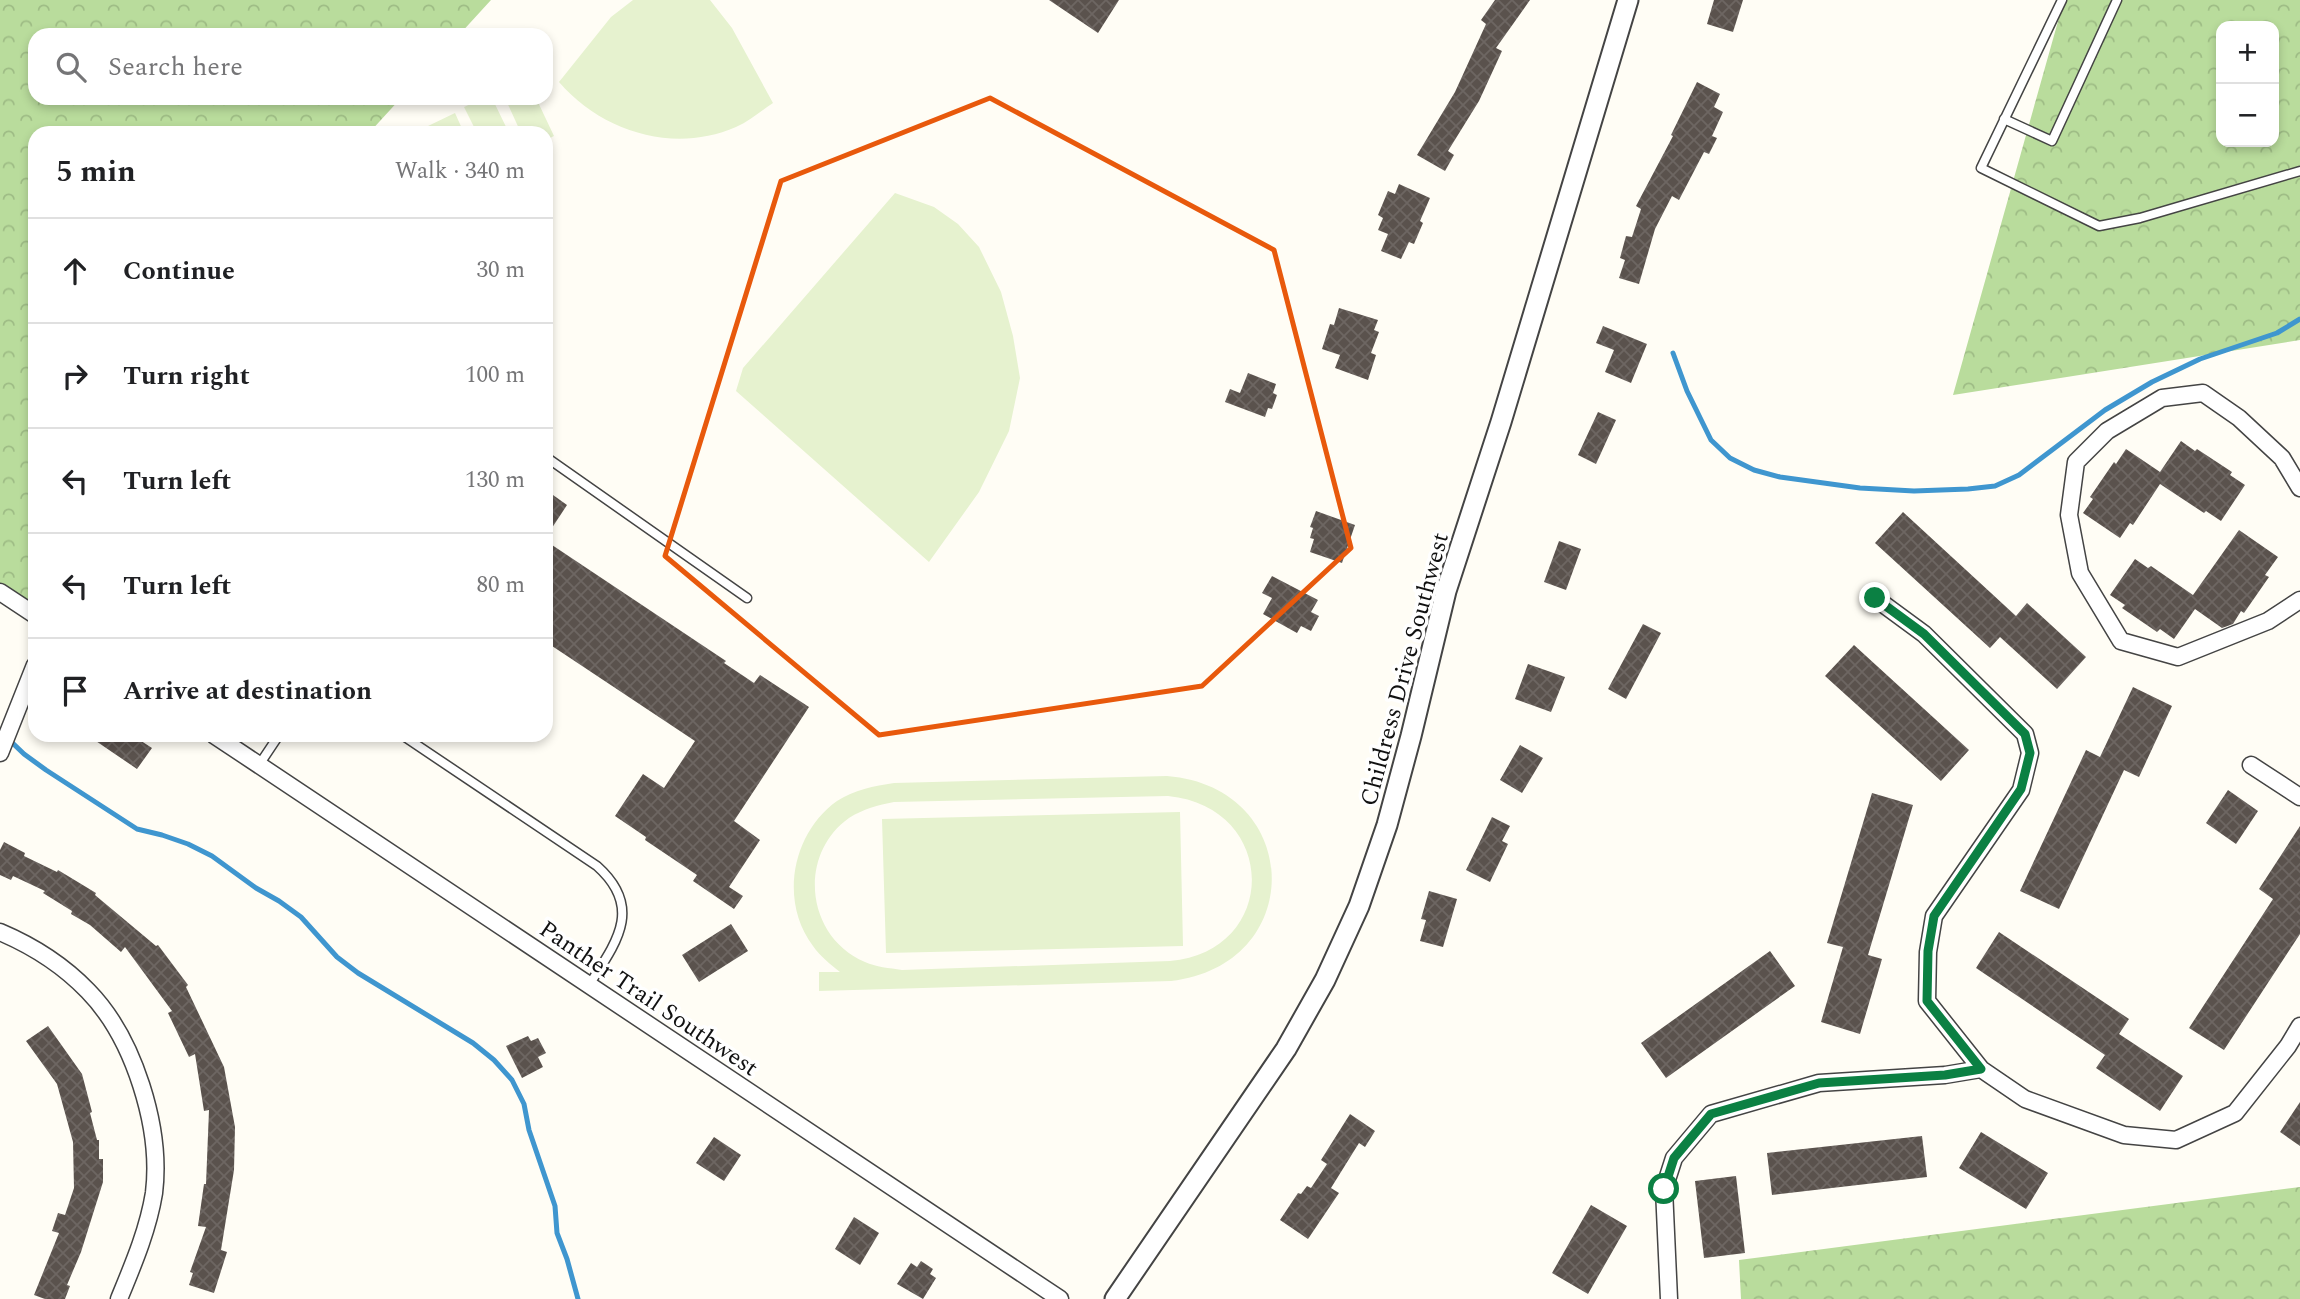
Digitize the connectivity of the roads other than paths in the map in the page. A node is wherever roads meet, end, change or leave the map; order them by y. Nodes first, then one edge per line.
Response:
1 (2062, 0) edge
2 (2117, 0) edge
3 (1626, 1) edge
4 (2004, 118) junction
5 (2300, 171) edge
6 (553, 462) edge
7 (2300, 488) edge
8 (0, 592) edge
9 (747, 598) dead end
10 (1875, 598) dead end
11 (2300, 600) edge
12 (28, 610) edge
13 (28, 682) edge
14 (224, 742) edge
15 (274, 742) edge
16 (412, 742) edge
17 (0, 752) edge
18 (259, 765) junction
19 (2251, 765) dead end
20 (2300, 797) edge
21 (0, 932) edge
22 (589, 985) junction
23 (2300, 1026) edge
24 (1981, 1069) junction
25 (119, 1299) edge
26 (1059, 1299) edge
27 (1115, 1299) edge
28 (1669, 1299) edge

1 - 4 lane
2 - 4 lane
3 - 27 street, Childress Drive Southwest
4 - 5 lane
6 - 9 lane
7 - 11 street
8 - 12 street
10 - 24 street
13 - 17 street
14 - 18 street, Panther Trail Southwest
15 - 18 lane
16 - 22 lane
18 - 22 street, Panther Trail Southwest
19 - 20 street
21 - 25 street
22 - 26 street, Panther Trail Southwest
23 - 24 street
24 - 28 street

